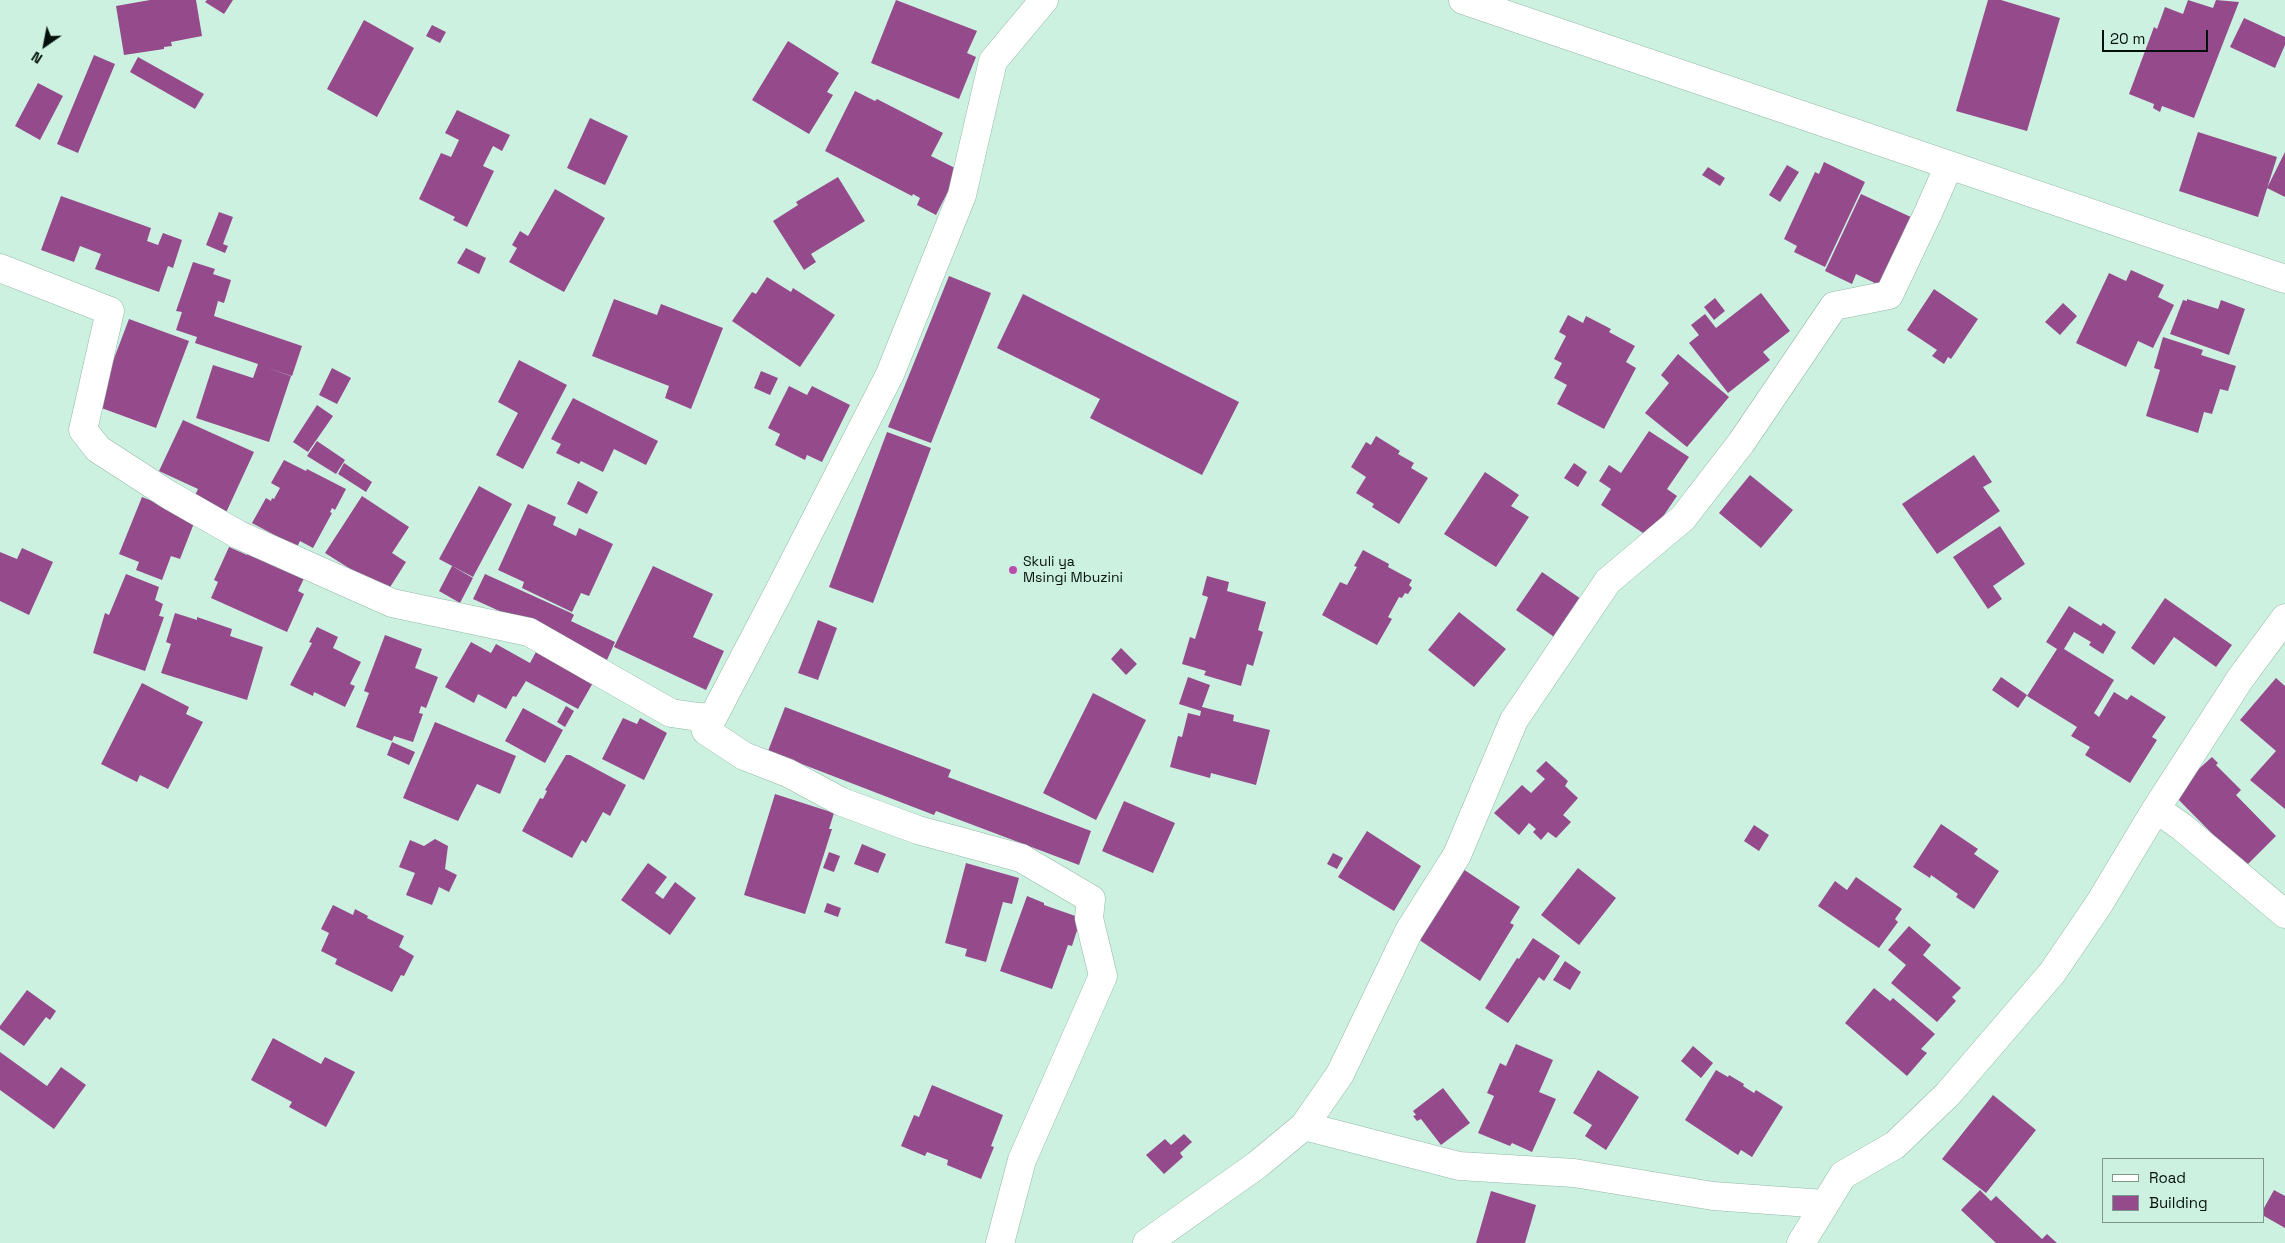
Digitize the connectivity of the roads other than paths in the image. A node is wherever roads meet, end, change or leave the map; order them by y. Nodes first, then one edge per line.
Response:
1 (1044, 0) edge
2 (1465, 0) edge
3 (1949, 165) junction
4 (0, 268) edge
5 (2285, 279) edge
6 (2285, 618) edge
7 (702, 718) junction
8 (2156, 809) junction
9 (2285, 914) edge
10 (1304, 1126) junction
11 (1824, 1204) junction
12 (1000, 1243) edge
13 (1147, 1243) edge
14 (1801, 1243) edge

1 - 7 street
2 - 3 street
3 - 5 street
3 - 10 street
4 - 7 street
6 - 8 street
7 - 12 street
8 - 9 street
8 - 11 street
10 - 11 street
10 - 13 street
11 - 14 street

